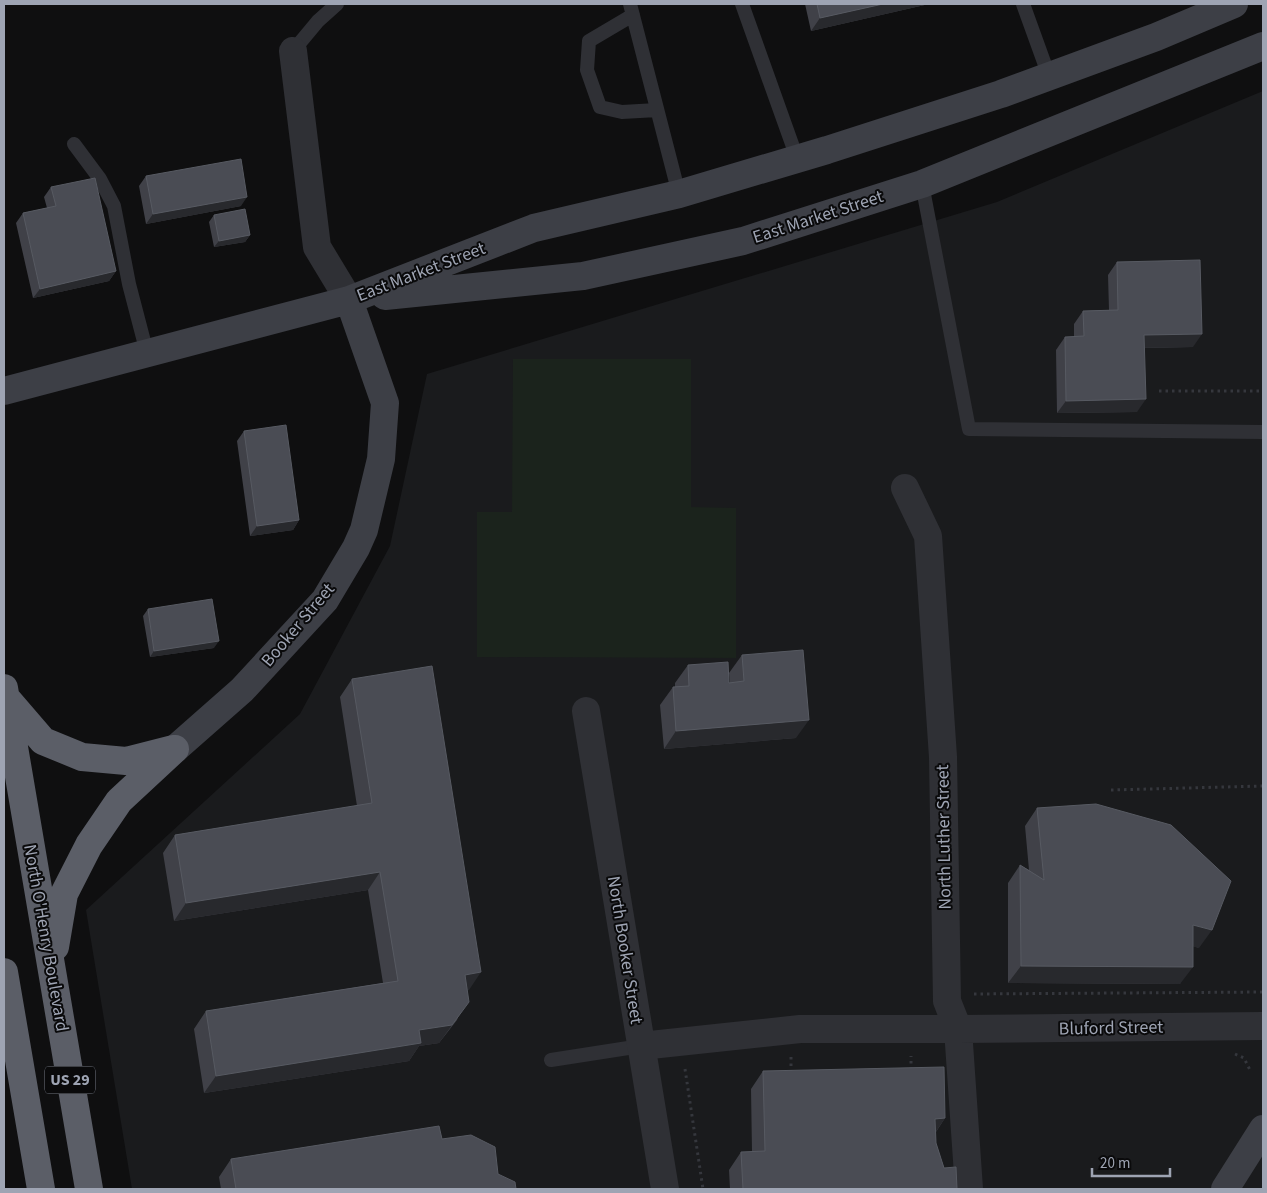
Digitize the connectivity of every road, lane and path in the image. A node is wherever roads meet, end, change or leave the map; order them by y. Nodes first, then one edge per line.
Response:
1 (337, 4) edge
2 (742, 4) edge
3 (1023, 4) edge
4 (1234, 4) edge
5 (631, 9) edge
6 (1263, 46) edge
7 (293, 51) joint
8 (1049, 76) junction
9 (657, 110) junction
10 (74, 144) dead end
11 (797, 158) junction
12 (922, 184) junction
13 (679, 194) junction
14 (349, 300) junction
15 (147, 353) junction
16 (1263, 390) edge
17 (4, 391) edge
18 (1159, 391) dead end
19 (1263, 432) edge
20 (905, 488) dead end
21 (5, 692) edge
22 (586, 711) dead end
23 (175, 748) junction
24 (1263, 786) edge
25 (1110, 790) dead end
26 (4, 972) edge
27 (52, 972) junction
28 (1263, 992) edge
29 (947, 994) junction
30 (8, 1017) edge
31 (1263, 1026) edge
32 (958, 1029) junction
33 (641, 1046) junction
34 (911, 1052) dead end
35 (782, 1056) dead end
36 (551, 1060) dead end
37 (692, 1068) dead end
38 (911, 1072) edge
39 (791, 1076) edge
40 (1263, 1129) edge
41 (41, 1189) edge
42 (89, 1189) edge
43 (665, 1189) edge
44 (703, 1189) edge
45 (969, 1189) edge
46 (1225, 1189) edge

1 - 7 lane
2 - 11 lane
3 - 8 lane
4 - 8 main road, East Market Street
5 - 9 lane
5 - 9 lane
6 - 12 main road, East Market Street
7 - 14 street
8 - 11 main road, East Market Street
9 - 13 lane
10 - 15 lane
11 - 13 main road, East Market Street
12 - 14 main road, East Market Street
12 - 19 lane
13 - 14 main road, East Market Street
14 - 15 main road, East Market Street
14 - 23 main road, Booker Street
15 - 17 main road, East Market Street
16 - 18 path
20 - 29 street, North Luther Street
21 - 23 highway
21 - 27 highway, North O'Henry Boulevard / US 29
22 - 33 street, North Booker Street
23 - 27 highway
24 - 25 path
26 - 30 highway, US 29
27 - 42 highway, North O'Henry Boulevard / US 29
28 - 29 path
29 - 32 street, North Luther Street
30 - 41 highway, US 29
31 - 32 street, Bluford Street
32 - 33 street, Bluford Street
32 - 45 street, North Luther Street
33 - 36 lane
33 - 43 street, North Booker Street
34 - 38 path
35 - 39 path
37 - 44 path
40 - 46 main road

